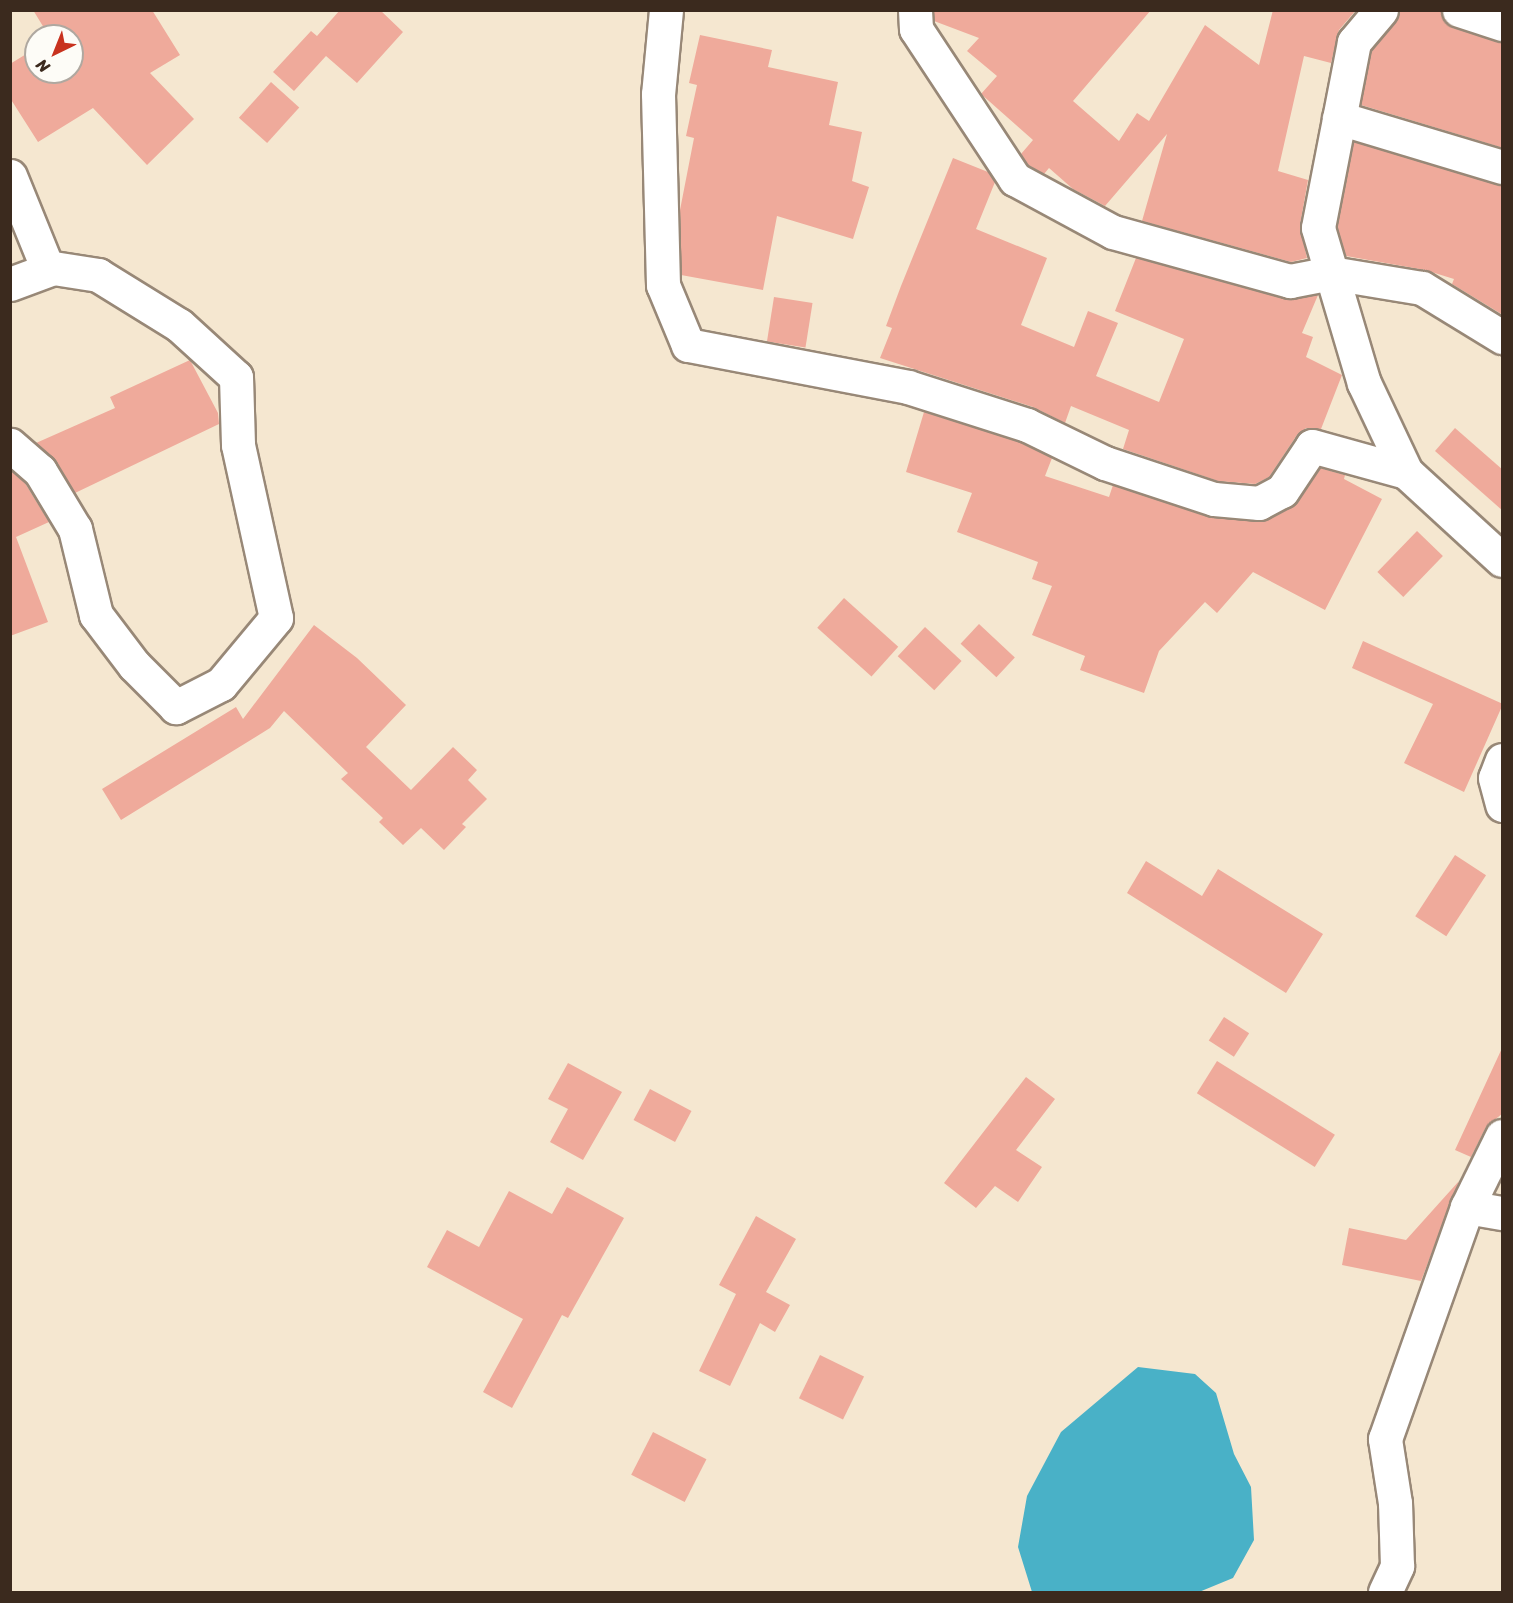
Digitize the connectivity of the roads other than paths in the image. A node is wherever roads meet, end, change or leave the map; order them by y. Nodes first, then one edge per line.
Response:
1 (666, 10) edge
2 (915, 10) edge
3 (1381, 10) edge
4 (1459, 10) edge
5 (1503, 24) edge
6 (1339, 118) junction
7 (1503, 167) edge
8 (10, 176) edge
9 (53, 268) junction
10 (1331, 273) junction
11 (10, 284) edge
12 (1503, 337) edge
13 (10, 445) edge
14 (1406, 472) junction
15 (1503, 560) edge
16 (1503, 760) edge
17 (1503, 805) edge
18 (1503, 1136) edge
19 (1467, 1207) junction
20 (1503, 1213) edge
21 (1398, 1584) edge

1 - 14 street
2 - 10 street
3 - 6 street
4 - 5 street
6 - 7 street
6 - 10 street
8 - 9 street
9 - 11 street
9 - 13 street
10 - 12 street
10 - 14 street
14 - 15 street
16 - 17 street
18 - 19 street
19 - 20 street
19 - 21 street

